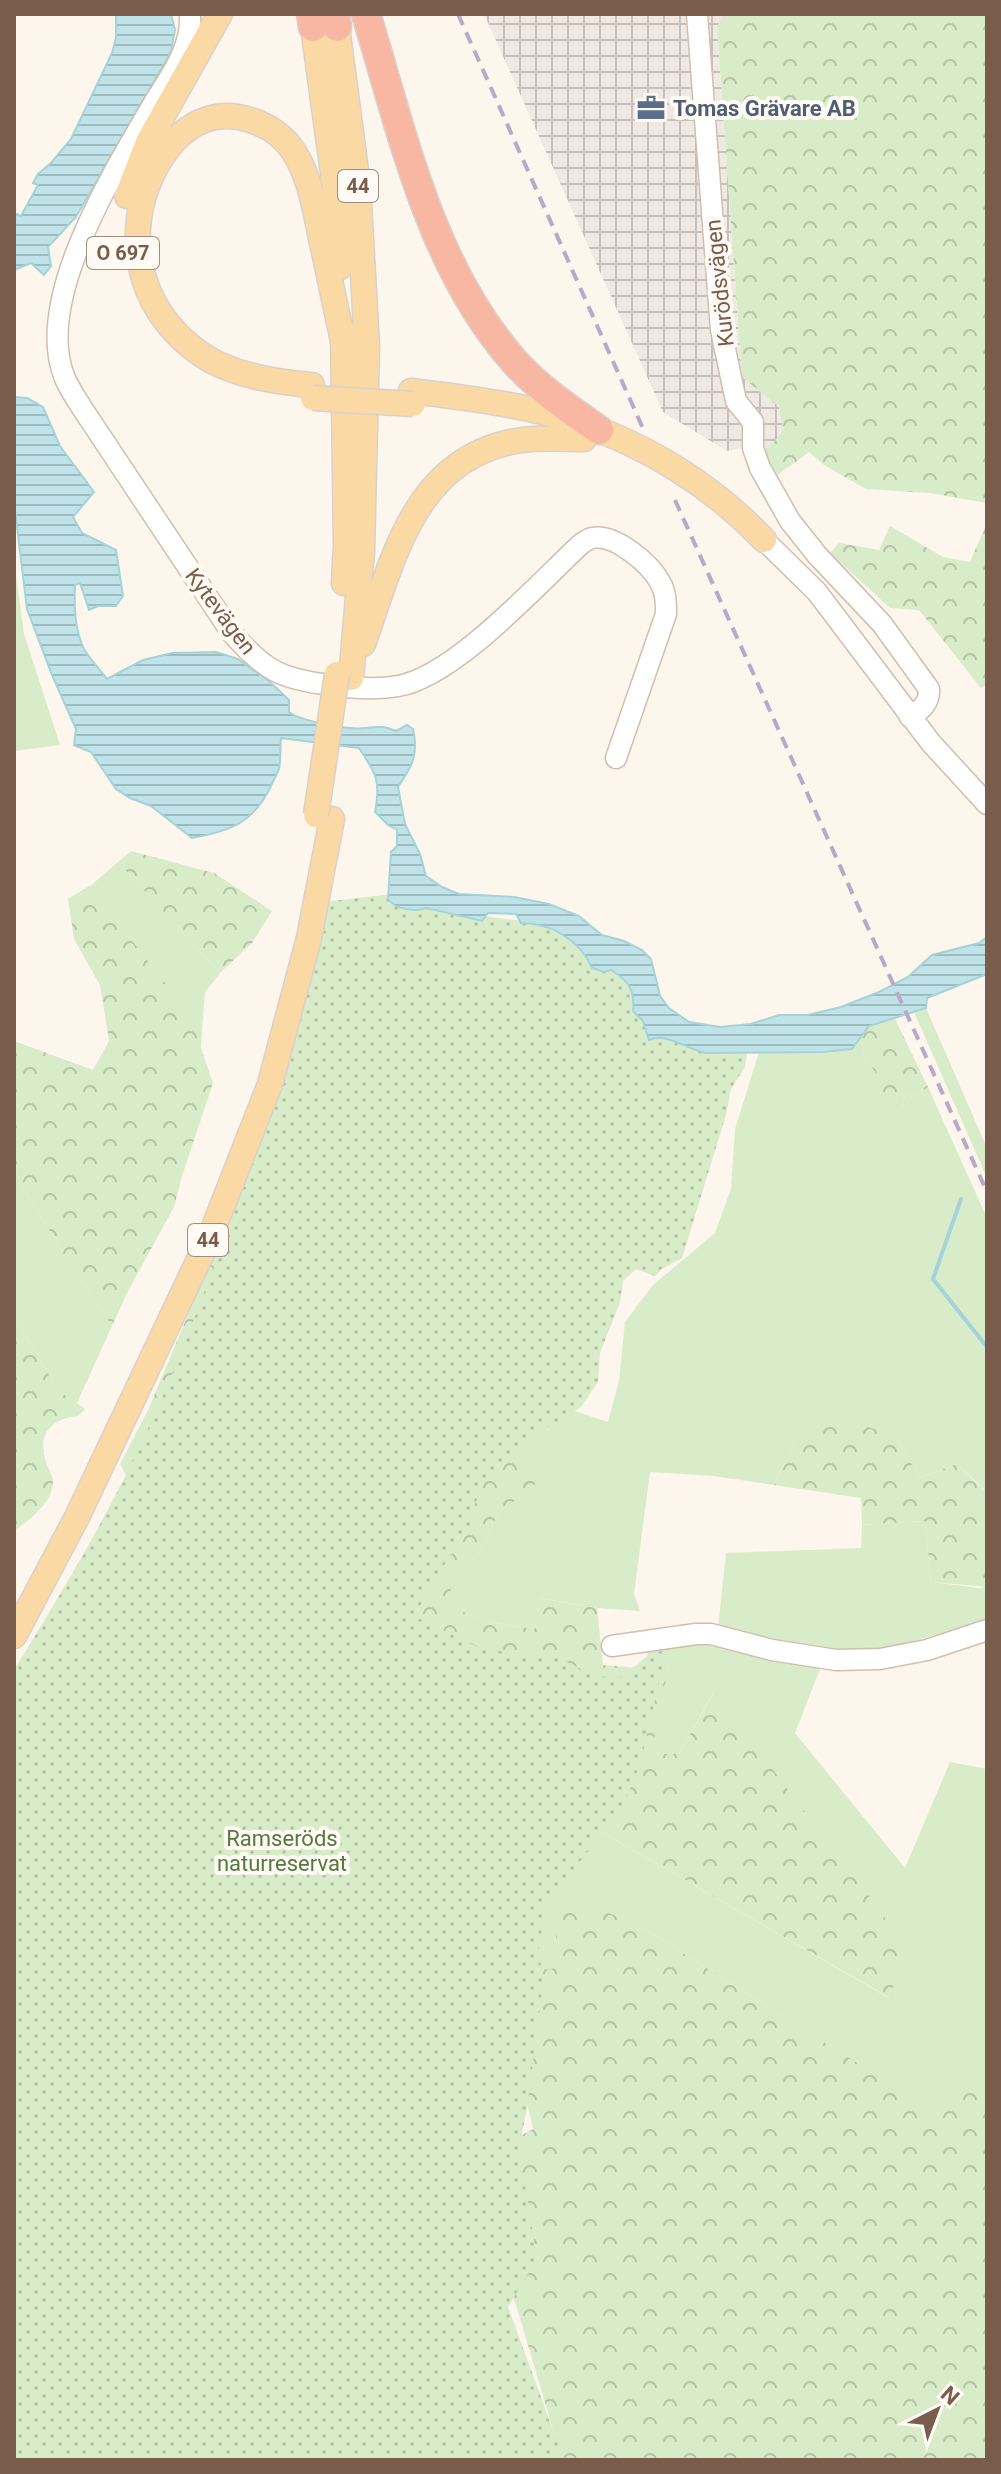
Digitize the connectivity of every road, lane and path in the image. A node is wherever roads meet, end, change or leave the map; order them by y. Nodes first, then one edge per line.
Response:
1 (190, 14) edge
2 (220, 14) edge
3 (366, 14) edge
4 (697, 14) edge
5 (324, 20) edge
6 (344, 345) junction
7 (313, 392) junction
8 (591, 435) junction
9 (764, 540) joint
10 (344, 676) junction
11 (910, 717) junction
12 (616, 758) dead end
13 (987, 804) edge
14 (324, 817) junction
15 (14, 1605) edge
16 (987, 1630) edge
17 (14, 1636) edge
18 (612, 1646) dead end

1 - 12 street, Kytevägen
2 - 7 main road, O 697
3 - 8 highway, O 697
4 - 11 street, Kurödsvägen
5 - 6 main road, 44
5 - 10 main road, 44
6 - 7 main road
6 - 10 main road, 44
7 - 8 main road, O 697, bridge
8 - 9 main road, O 697
8 - 10 main road
9 - 11 street, O 697
10 - 14 main road, 44
11 - 13 street, O 697
14 - 15 main road, 44
14 - 17 main road, 44
16 - 18 street

